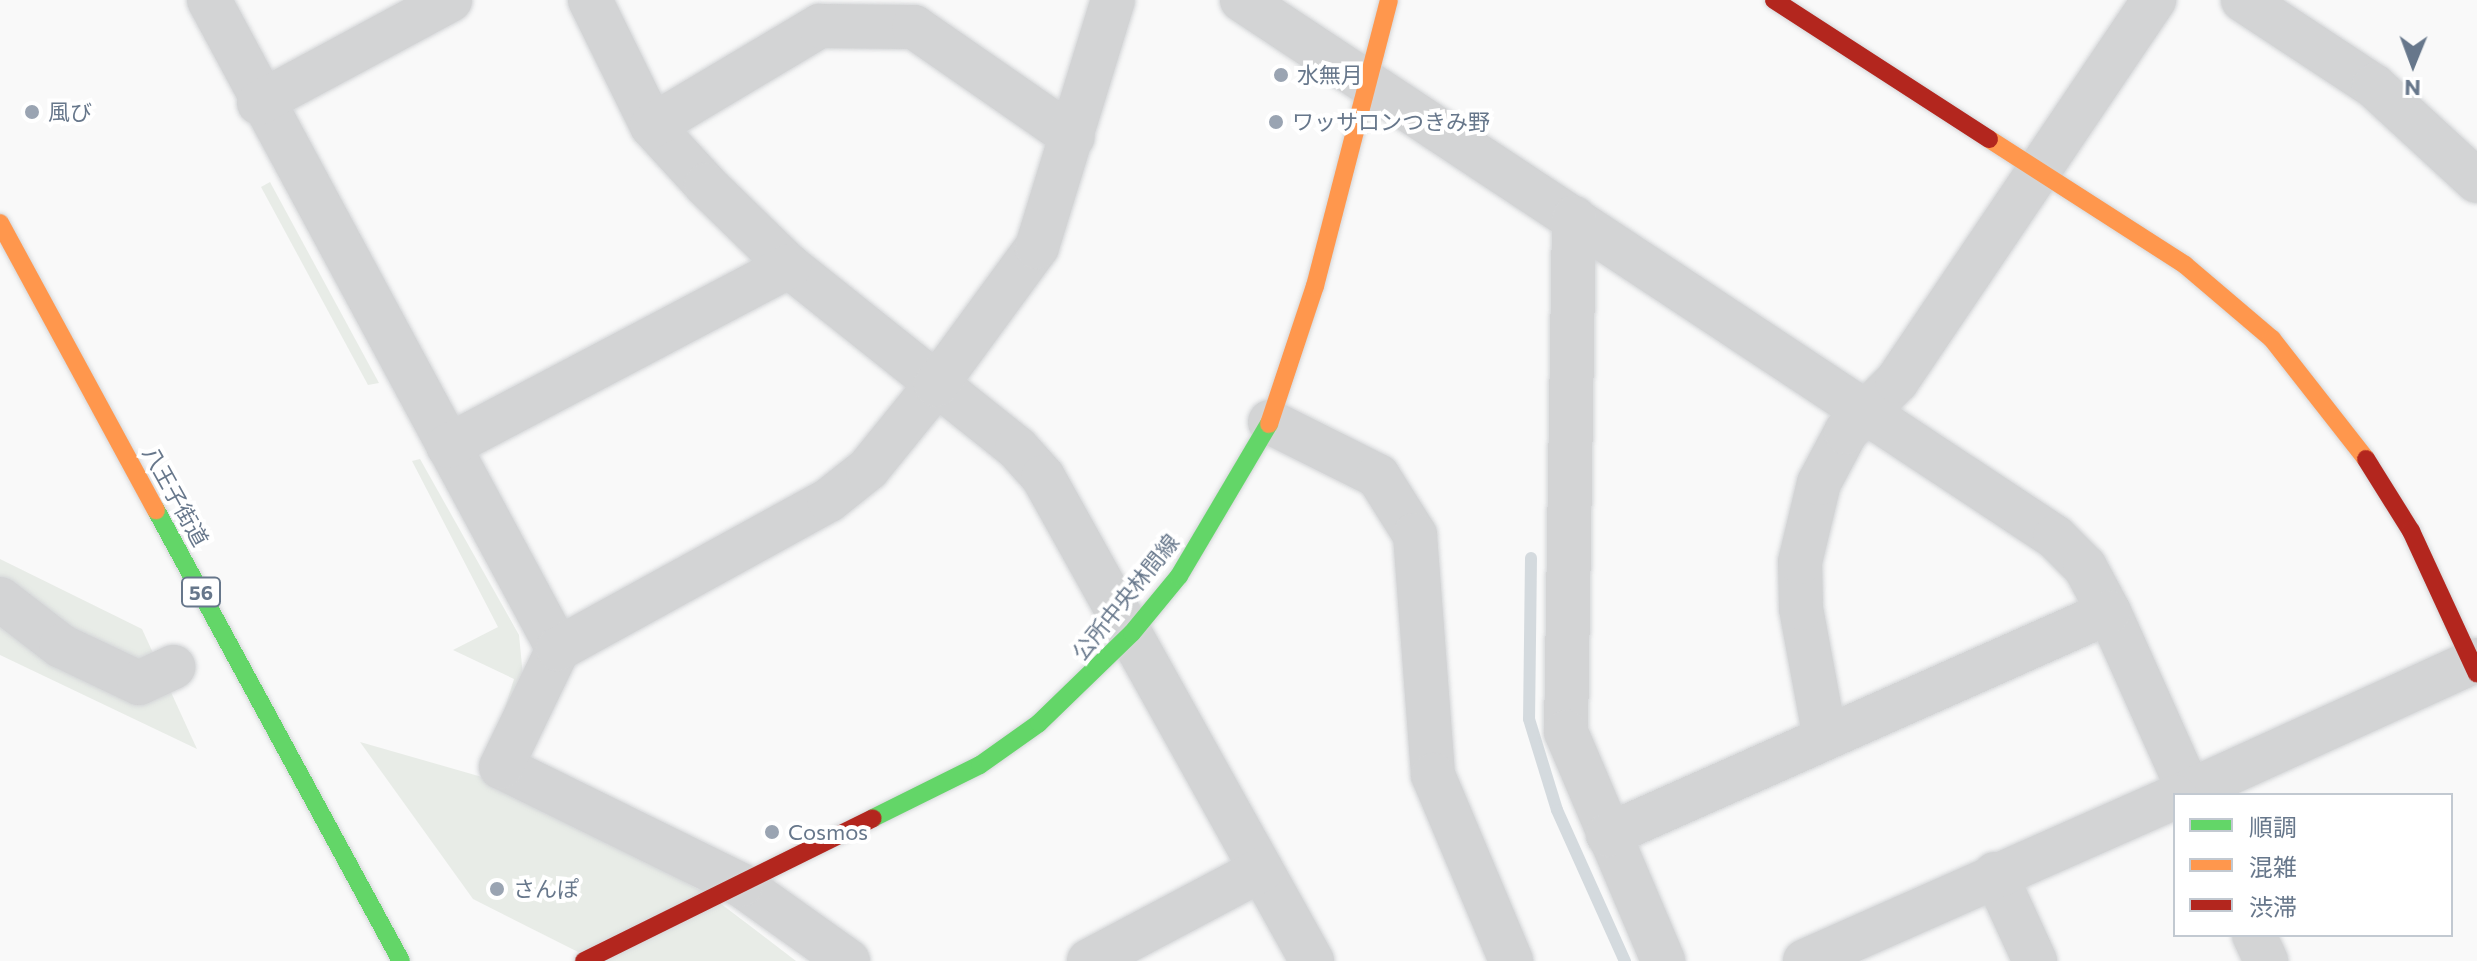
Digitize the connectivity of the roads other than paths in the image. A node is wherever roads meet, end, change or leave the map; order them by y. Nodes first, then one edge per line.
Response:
1 (209, 0) edge
2 (450, 0) edge
3 (590, 0) edge
4 (1113, 0) edge
5 (1242, 0) edge
6 (1389, 0) edge
7 (1774, 0) edge
8 (2154, 0) edge
9 (2243, 0) edge
10 (1365, 83) junction
11 (259, 103) junction
12 (652, 126) junction
13 (1073, 137) junction
14 (2037, 174) junction
15 (2477, 181) edge
16 (1574, 218) junction
17 (0, 223) edge
18 (789, 266) junction
19 (936, 385) junction
20 (1865, 413) junction
21 (1270, 422) junction
22 (448, 446) junction
23 (0, 599) edge
24 (2109, 612) junction
25 (1132, 633) junction
26 (558, 649) junction
27 (2475, 665) edge
28 (174, 667) dead end
29 (1825, 738) junction
30 (2183, 793) edge
31 (2188, 793) edge
32 (2173, 800) edge
33 (1608, 835) junction
34 (1261, 870) junction
35 (1995, 874) junction
36 (741, 885) junction
37 (2255, 937) edge
38 (401, 961) edge
39 (584, 961) edge
40 (848, 961) edge
41 (1089, 961) edge
42 (1312, 961) edge
43 (1511, 961) edge
44 (1663, 961) edge
45 (1805, 961) edge
46 (2035, 961) edge
47 (2266, 961) edge

1 - 11 street
2 - 11 street
3 - 12 street
4 - 13 street
5 - 10 street
6 - 10 street, 公所中央林間線
7 - 14 street
8 - 14 street
9 - 15 street
10 - 16 street
10 - 21 street, 公所中央林間線
11 - 22 street
12 - 13 street
12 - 18 street
13 - 19 street
14 - 20 street
14 - 27 street
16 - 20 street
16 - 33 street
17 - 38 street, 八王子街道 / 56
18 - 19 street
18 - 22 street
19 - 25 street
19 - 26 street
20 - 24 street
20 - 29 street
21 - 25 street, 公所中央林間線
21 - 43 street
22 - 26 street
23 - 28 street
24 - 29 street
24 - 30 street
25 - 34 street
25 - 36 street, 公所中央林間線
26 - 36 street
27 - 31 street
29 - 33 street
32 - 35 street
33 - 44 street
34 - 41 street
34 - 42 street
35 - 45 street
35 - 46 street
36 - 39 street, 公所中央林間線
36 - 40 street
37 - 47 street

